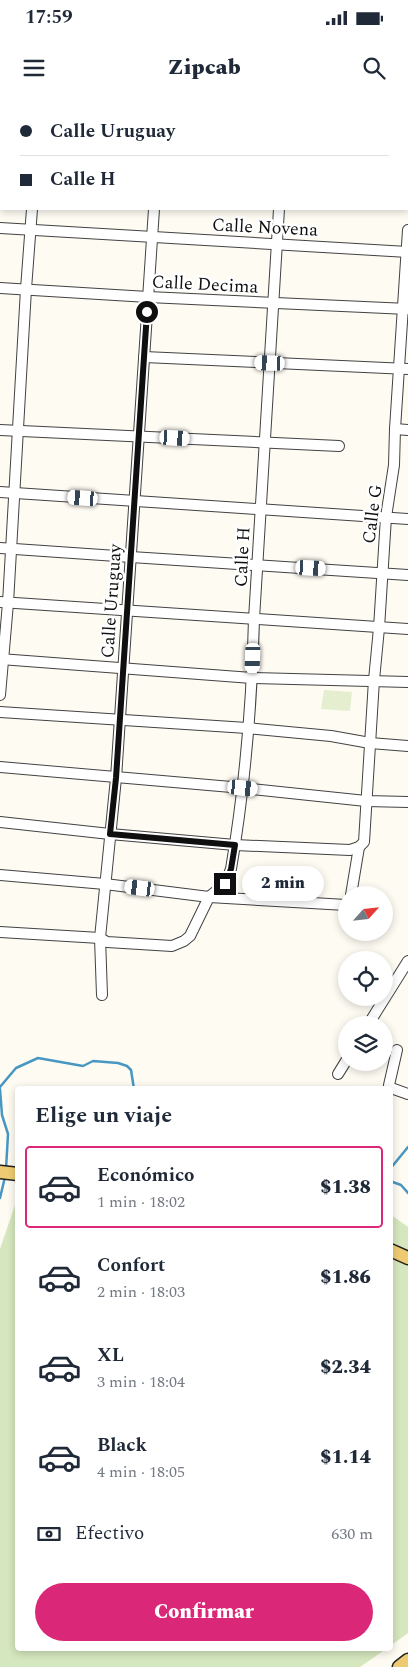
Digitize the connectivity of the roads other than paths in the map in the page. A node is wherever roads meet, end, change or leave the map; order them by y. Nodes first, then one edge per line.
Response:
1 (32, 210) edge
2 (154, 210) edge
3 (279, 210) edge
4 (0, 228) edge
5 (31, 230) junction
6 (408, 230) edge
7 (152, 237) junction
8 (277, 244) junction
9 (407, 252) edge
10 (0, 288) edge
11 (26, 290) junction
12 (148, 297) junction
13 (274, 303) junction
14 (405, 309) edge
15 (144, 357) junction
16 (270, 363) junction
17 (403, 369) edge
18 (395, 429) junction
19 (0, 430) edge
20 (408, 430) edge
21 (19, 431) junction
22 (139, 436) junction
23 (265, 442) junction
24 (339, 446) dead end
25 (0, 492) edge
26 (14, 493) junction
27 (134, 502) junction
28 (261, 509) junction
29 (386, 517) junction
30 (408, 519) edge
31 (0, 548) edge
32 (12, 548) junction
33 (131, 558) junction
34 (258, 566) junction
35 (382, 572) junction
36 (408, 575) edge
37 (4, 603) edge
38 (127, 610) junction
39 (254, 619) junction
40 (379, 628) junction
41 (408, 629) edge
42 (1, 659) edge
43 (123, 668) junction
44 (252, 678) junction
45 (374, 680) junction
46 (408, 682) edge
47 (0, 695) edge
48 (0, 712) edge
49 (120, 720) junction
50 (248, 728) junction
51 (370, 743) junction
52 (408, 746) edge
53 (0, 767) edge
54 (116, 778) junction
55 (243, 788) junction
56 (366, 801) junction
57 (408, 802) edge
58 (0, 822) edge
59 (110, 834) junction
60 (235, 845) junction
61 (359, 847) junction
62 (0, 874) edge
63 (105, 884) junction
64 (352, 886) edge
65 (209, 898) junction
66 (338, 905) edge
67 (0, 932) edge
68 (100, 938) junction
69 (408, 961) edge
70 (102, 995) dead end
71 (374, 1016) edge
72 (397, 1050) dead end
73 (340, 1071) edge
74 (338, 1074) dead end
75 (390, 1086) edge
76 (393, 1089) edge
77 (408, 1094) edge
78 (393, 1251) edge
79 (408, 1258) edge
80 (408, 1660) edge
81 (398, 1667) edge

1 - 5 street
2 - 7 street, Calle Uruguay
3 - 8 street, Calle H
4 - 5 street, Calle Novena
5 - 7 street, Calle Novena
5 - 11 street
6 - 9 street, Calle G
7 - 8 street, Calle Novena
7 - 12 street, Calle Uruguay
8 - 9 street, Calle Novena
8 - 13 street, Calle H
9 - 14 street, Calle G
10 - 11 street, Calle Decima
11 - 12 street, Calle Decima
11 - 21 street
12 - 13 street, Calle Decima
12 - 15 street, Calle Uruguay
13 - 14 street, Calle Decima
13 - 16 street, Calle H
14 - 17 street, Calle G
15 - 16 street
15 - 22 street, Calle Uruguay
16 - 17 street
16 - 23 street, Calle H
17 - 18 street, Calle G
18 - 20 street
18 - 29 street, Calle G
19 - 21 street
21 - 22 street
21 - 26 street
22 - 23 street
22 - 27 street, Calle Uruguay
23 - 24 street
23 - 28 street, Calle H
25 - 26 street
26 - 27 street
26 - 32 street
27 - 28 street
27 - 33 street, Calle Uruguay
28 - 29 street
28 - 34 street, Calle H
29 - 30 street
29 - 35 street, Calle G
31 - 32 street
32 - 33 street
32 - 37 street
33 - 34 street
33 - 38 street, Calle Uruguay
34 - 35 street
34 - 39 street, Calle H
35 - 36 street
35 - 40 street, Calle G
37 - 38 street
37 - 42 street
38 - 39 street
38 - 43 street, Calle Uruguay
39 - 40 street
39 - 44 street, Calle H
40 - 41 street
40 - 45 street, Calle G
42 - 43 street
42 - 47 street
43 - 44 street
43 - 49 street, Calle Uruguay
44 - 45 street
44 - 50 street, Calle H
45 - 46 street
45 - 51 street, Calle G
48 - 49 street
49 - 50 street
49 - 54 street, Calle Uruguay
50 - 51 street
50 - 55 street, Calle H
51 - 52 street
51 - 56 street, Calle G
53 - 54 street
54 - 55 street
54 - 59 street, Calle Uruguay
55 - 56 street
55 - 60 street, Calle H
56 - 57 street
56 - 61 street, Calle G
58 - 59 street
59 - 60 street
59 - 63 street, Calle Uruguay
60 - 61 street
60 - 65 street, Calle H
61 - 64 street, Calle G
62 - 63 street
63 - 65 street
63 - 68 street, Calle Uruguay
65 - 66 street
65 - 68 street, Calle H
67 - 68 street, Calle H
68 - 70 street, Calle Uruguay
69 - 71 street
72 - 75 street
73 - 74 street
76 - 77 street
78 - 79 main road
80 - 81 main road

